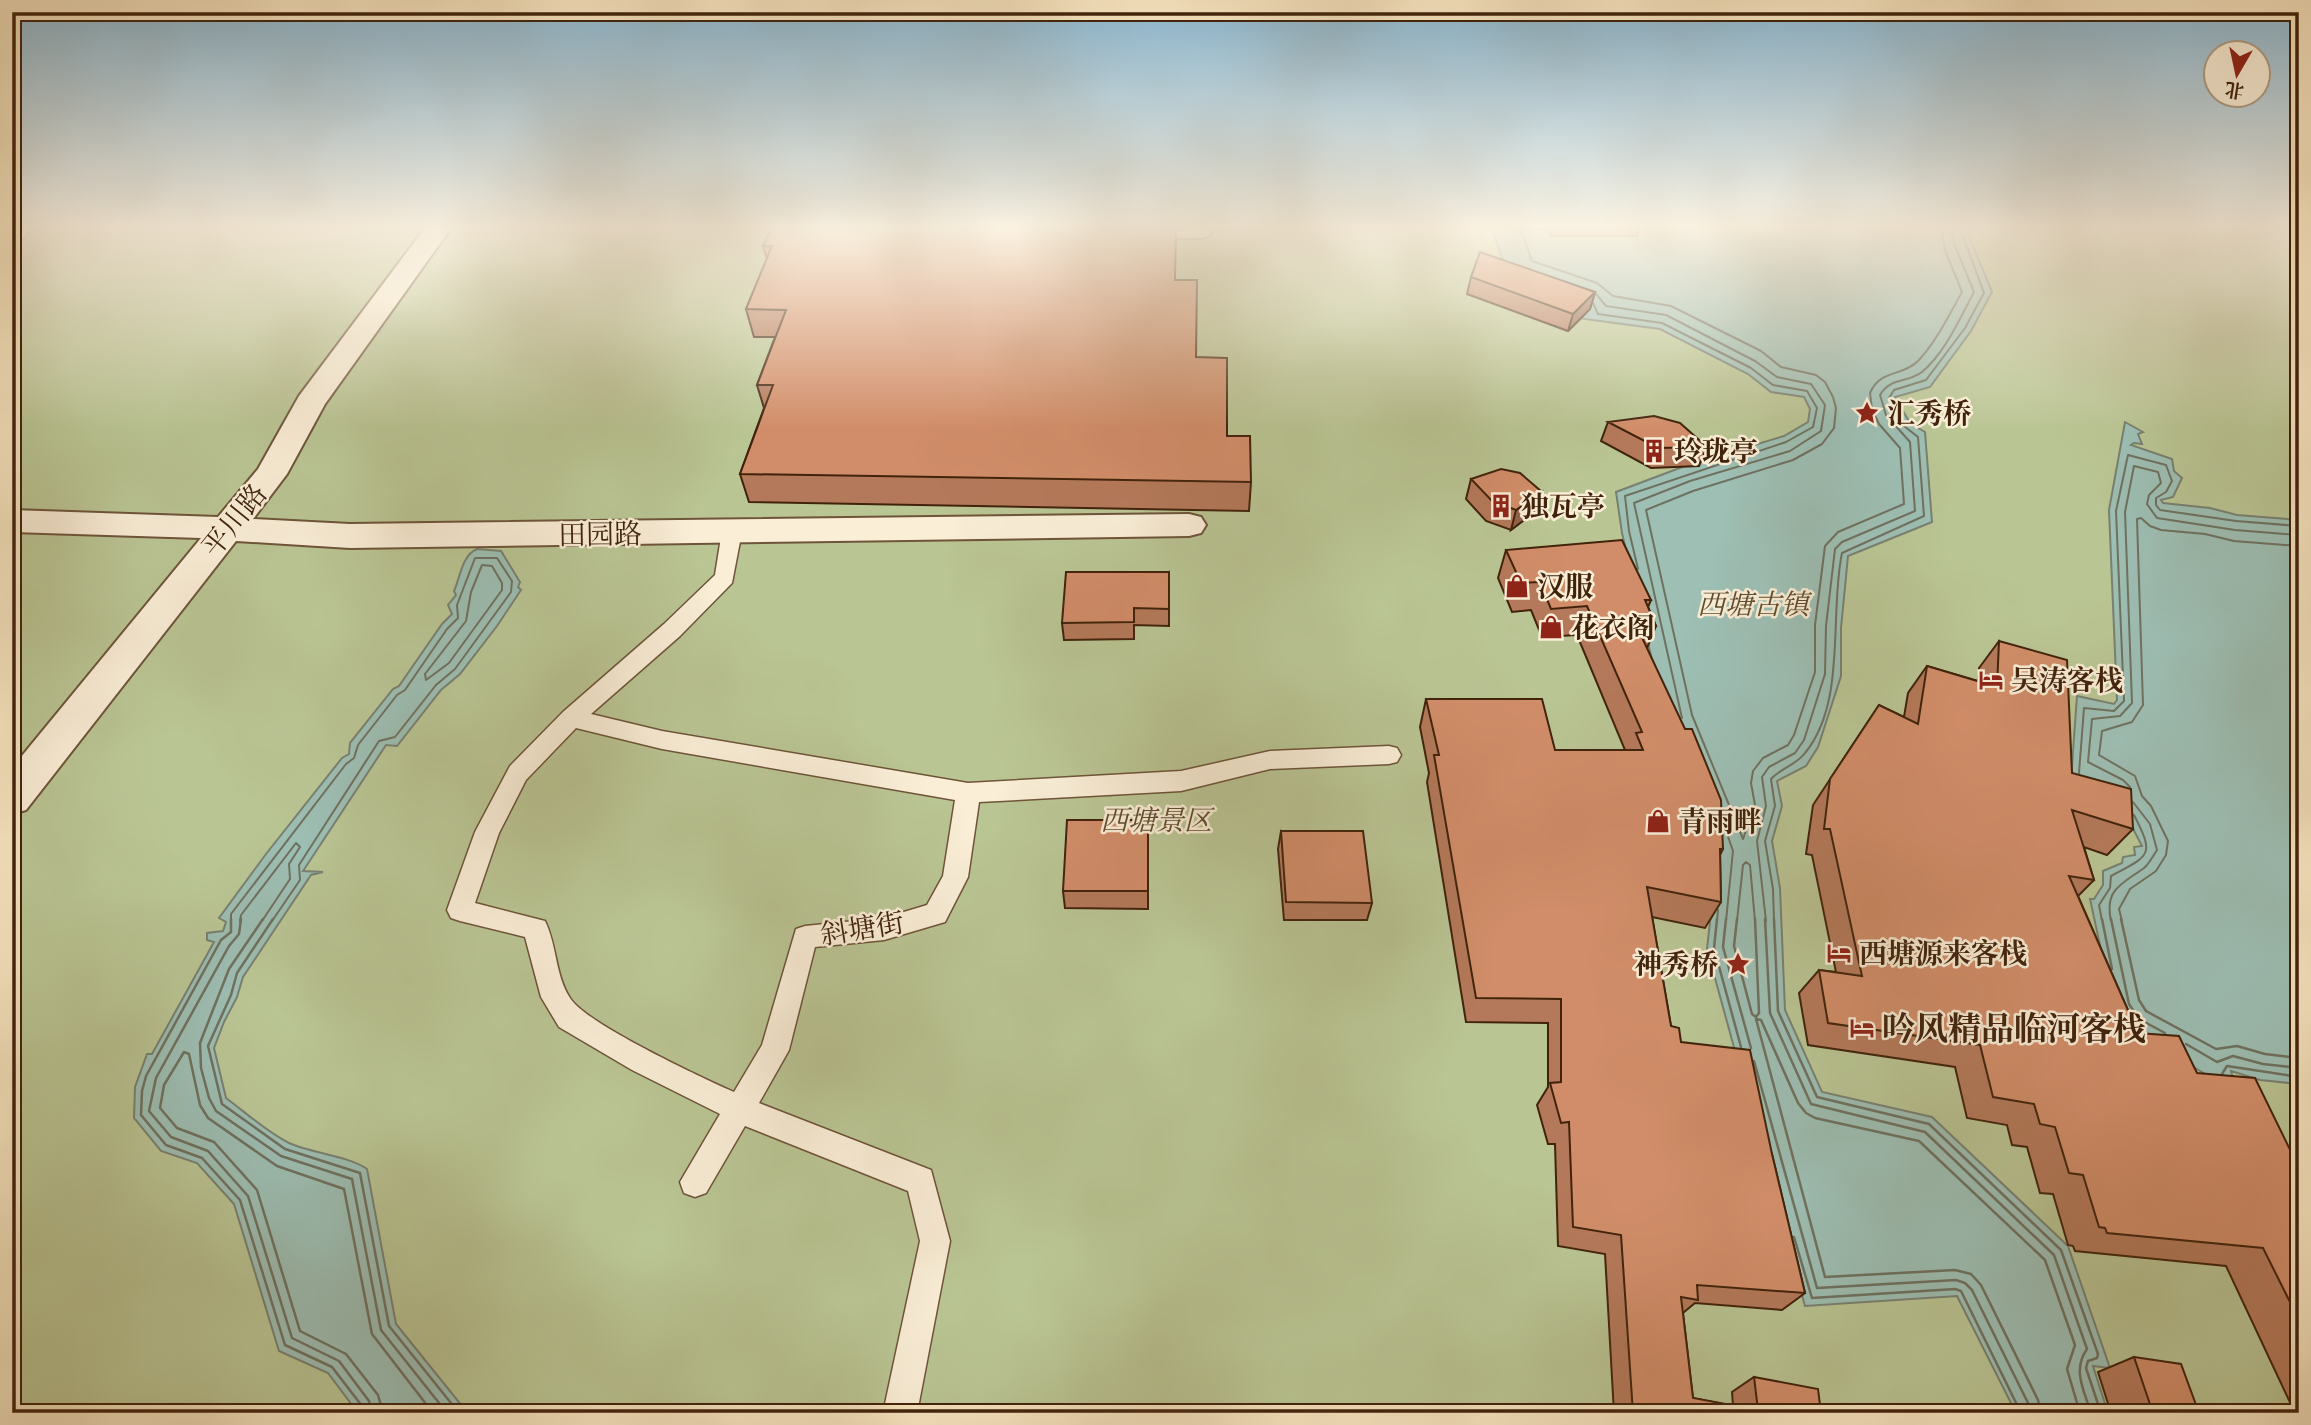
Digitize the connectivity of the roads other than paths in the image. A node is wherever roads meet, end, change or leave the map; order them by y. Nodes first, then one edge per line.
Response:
1 (389, 294) edge
2 (12, 522) edge
3 (1189, 525) dead end
4 (226, 530) junction
5 (732, 531) junction
6 (571, 719) junction
7 (1389, 755) dead end
8 (968, 793) junction
9 (12, 798) edge
10 (741, 1108) junction
11 (695, 1181) dead end
12 (900, 1413) edge

1 - 4 street, 平川路
2 - 4 street, 田园路
3 - 5 street, 田园路
4 - 5 street, 田园路
4 - 9 street, 平川路
5 - 6 lane
6 - 8 lane
6 - 10 lane
7 - 8 lane
8 - 10 lane, 斜塘街
10 - 11 lane, 斜塘街
10 - 12 lane

